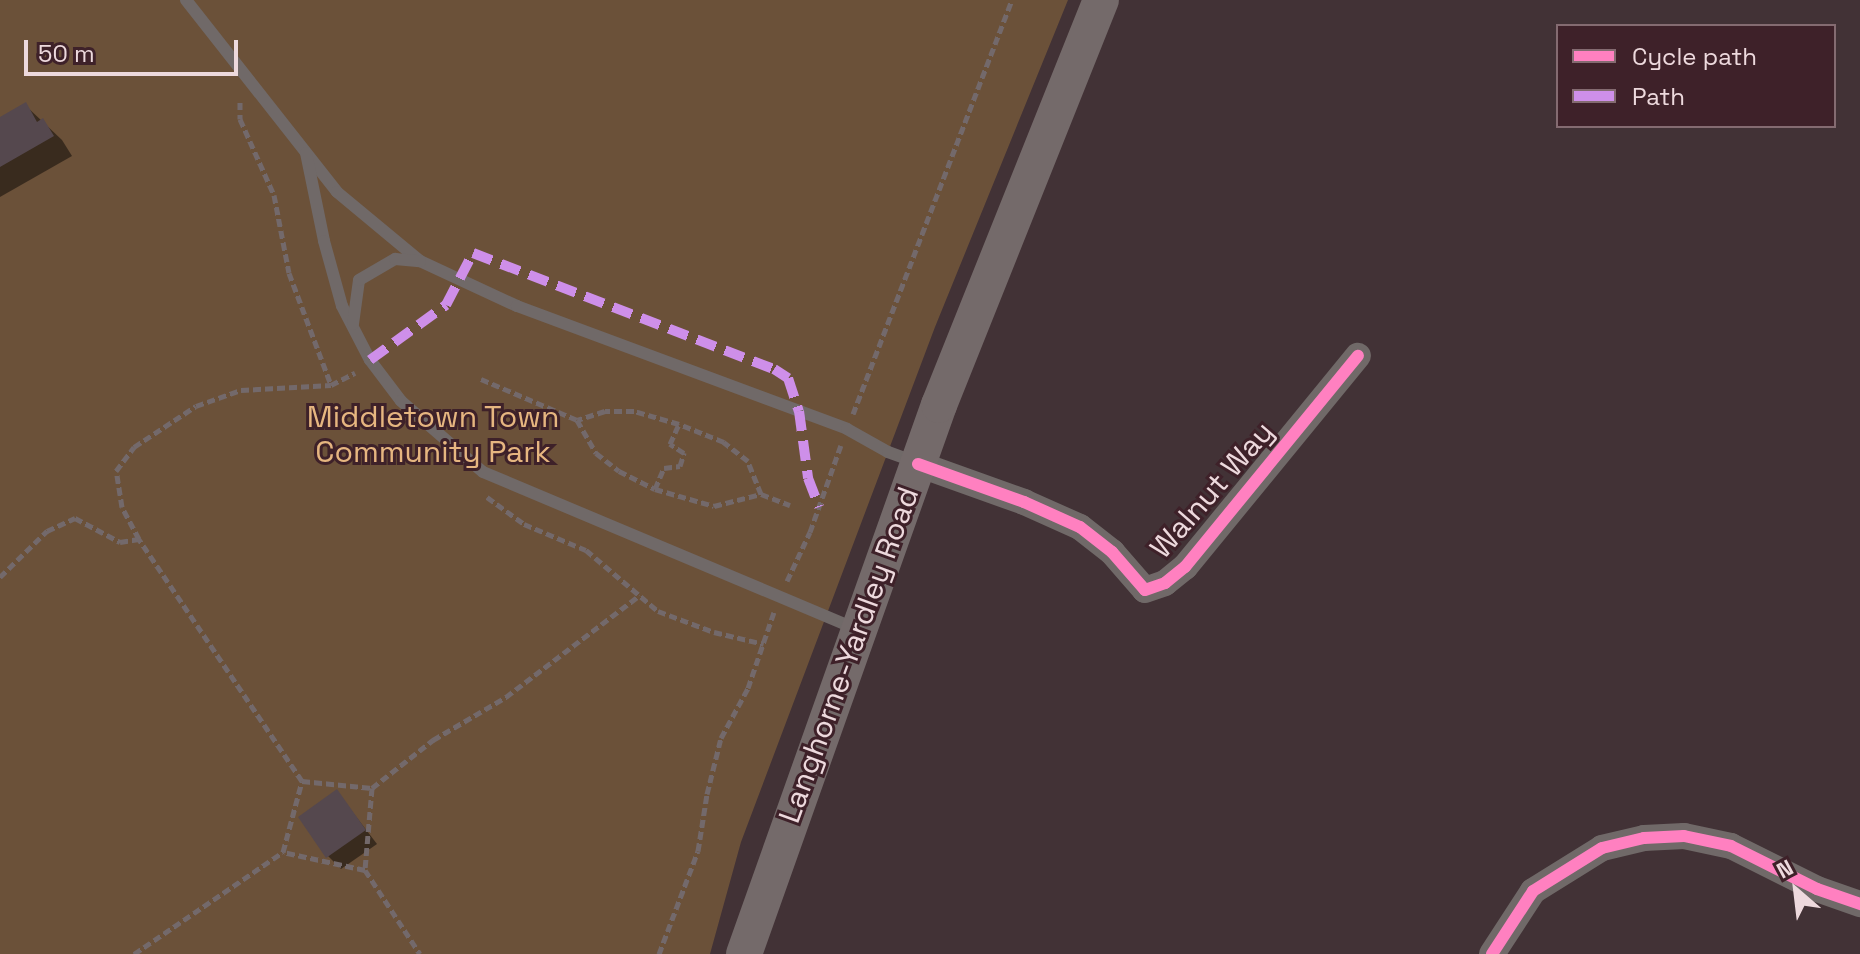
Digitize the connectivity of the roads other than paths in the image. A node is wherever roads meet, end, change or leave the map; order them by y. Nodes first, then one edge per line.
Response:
1 (186, 0) edge
2 (1101, 0) edge
3 (306, 150) junction
4 (420, 261) junction
5 (353, 324) junction
6 (1358, 356) dead end
7 (918, 464) junction
8 (860, 630) junction
9 (1860, 904) edge
10 (744, 954) edge
11 (1492, 954) edge

1 - 3 lane
2 - 7 main road, Langhorne-Yardley Road
3 - 4 lane
3 - 5 lane
4 - 5 lane
4 - 7 lane
5 - 8 lane
6 - 7 street, Walnut Way
7 - 8 main road, Langhorne-Yardley Road
8 - 10 main road, Langhorne-Yardley Road
9 - 11 street

